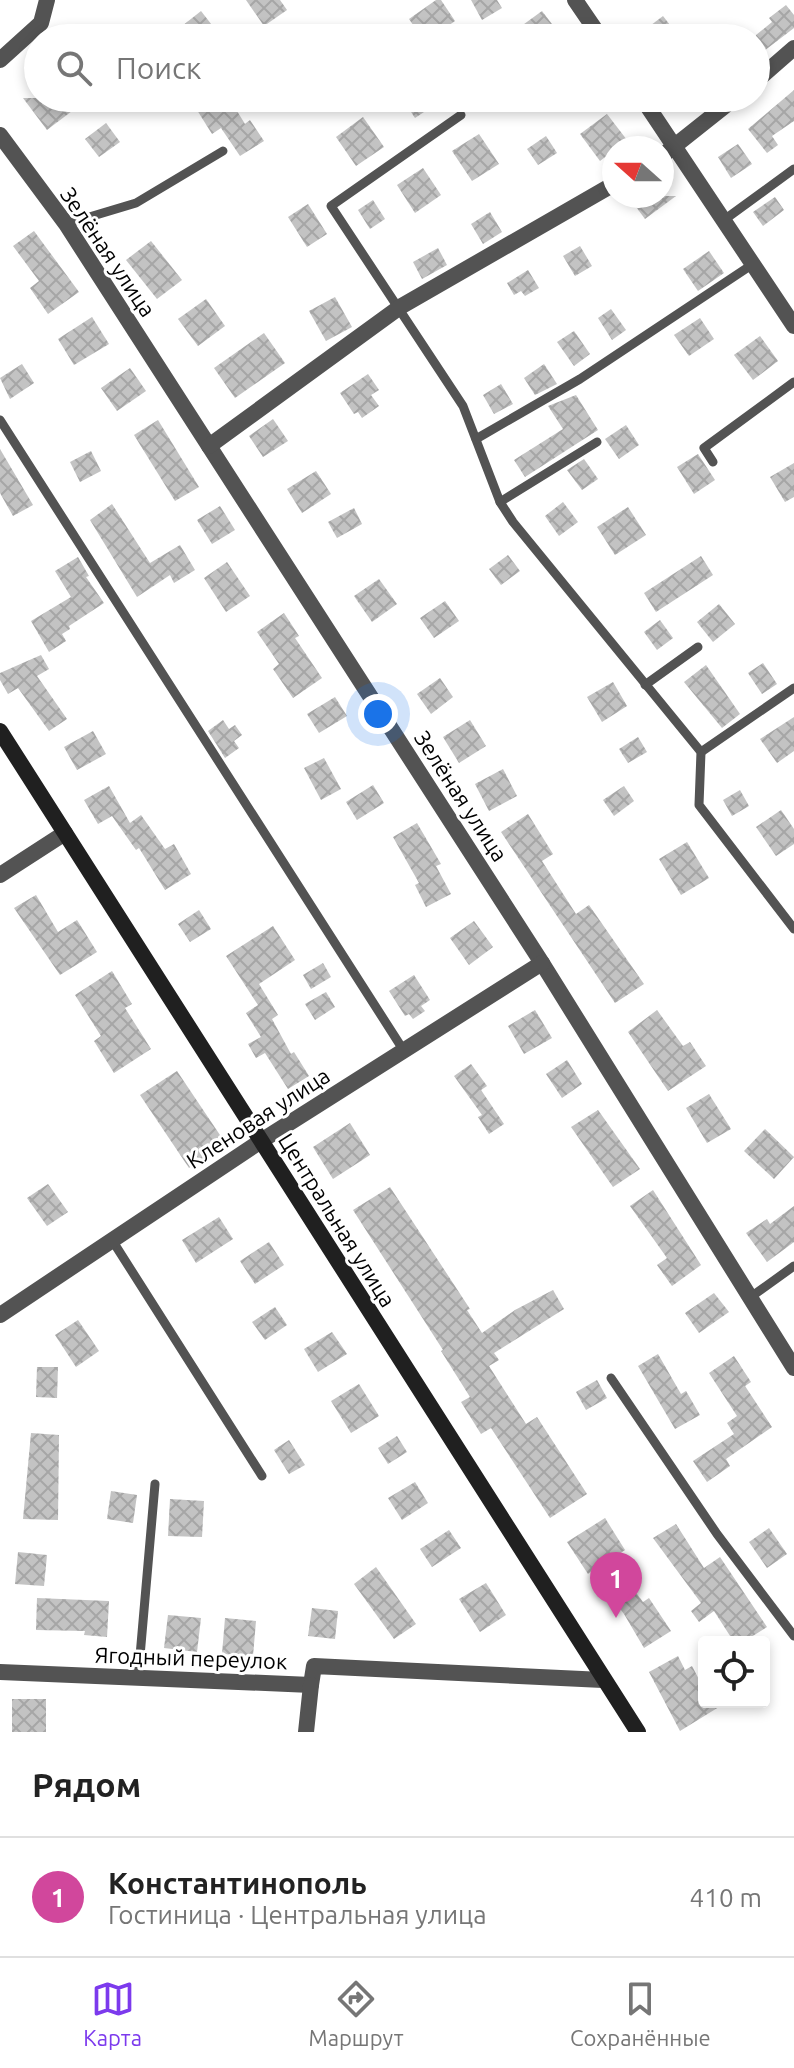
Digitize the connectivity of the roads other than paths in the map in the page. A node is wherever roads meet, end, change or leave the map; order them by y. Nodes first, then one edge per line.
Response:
1 (47, 0) edge
2 (575, 0) edge
3 (40, 24) edge
4 (591, 24) edge
5 (24, 38) edge
6 (794, 48) edge
7 (0, 60) edge
8 (770, 69) edge
9 (649, 112) edge
10 (718, 112) edge
11 (461, 115) dead end
12 (0, 135) edge
13 (661, 136) edge
14 (674, 148) edge
15 (223, 151) dead end
16 (674, 158) edge
17 (794, 169) edge
18 (602, 191) edge
19 (724, 220) junction
20 (66, 224) junction
21 (753, 264) junction
22 (400, 307) junction
23 (794, 326) edge
24 (794, 382) edge
25 (0, 420) edge
26 (476, 439) junction
27 (597, 442) dead end
28 (209, 446) junction
29 (713, 462) dead end
30 (500, 502) junction
31 (698, 647) dead end
32 (645, 685) junction
33 (794, 688) edge
34 (0, 731) edge
35 (701, 752) junction
36 (65, 833) junction
37 (0, 875) edge
38 (794, 929) edge
39 (542, 963) junction
40 (404, 1051) junction
41 (261, 1141) junction
42 (112, 1240) junction
43 (794, 1266) edge
44 (748, 1299) junction
45 (0, 1315) edge
46 (794, 1368) edge
47 (611, 1378) dead end
48 (262, 1476) dead end
49 (155, 1484) dead end
50 (794, 1636) edge
51 (0, 1672) edge
52 (138, 1679) junction
53 (603, 1680) junction
54 (311, 1685) junction
55 (306, 1732) edge
56 (638, 1732) edge

1 - 3 street
2 - 4 street
5 - 7 street
6 - 8 street
9 - 13 street
10 - 14 street
11 - 22 lane
12 - 20 street, Зелёная улица
15 - 20 lane
16 - 19 street
17 - 19 lane
18 - 22 street
19 - 21 street
20 - 28 street, Зелёная улица
21 - 23 street
21 - 26 lane
22 - 26 lane
22 - 28 street
24 - 29 lane
25 - 40 lane
26 - 30 lane
27 - 30 lane
28 - 39 street, Зелёная улица
30 - 32 lane
31 - 32 lane
32 - 35 lane
33 - 35 lane
34 - 36 street, Центральная улица
35 - 38 lane
36 - 37 street
36 - 41 street, Центральная улица
39 - 40 street, Кленовая улица
39 - 44 street, Зелёная улица
40 - 41 street, Кленовая улица
41 - 42 street, Кленовая улица
41 - 53 street, Центральная улица
42 - 45 street, Кленовая улица
42 - 48 lane
43 - 44 lane
44 - 46 street, Зелёная улица
47 - 50 lane
49 - 52 lane
51 - 52 street, Ягодный переулок
52 - 54 street, Ягодный переулок
53 - 54 street, Ягодный переулок
53 - 56 street, Центральная улица
54 - 55 street

